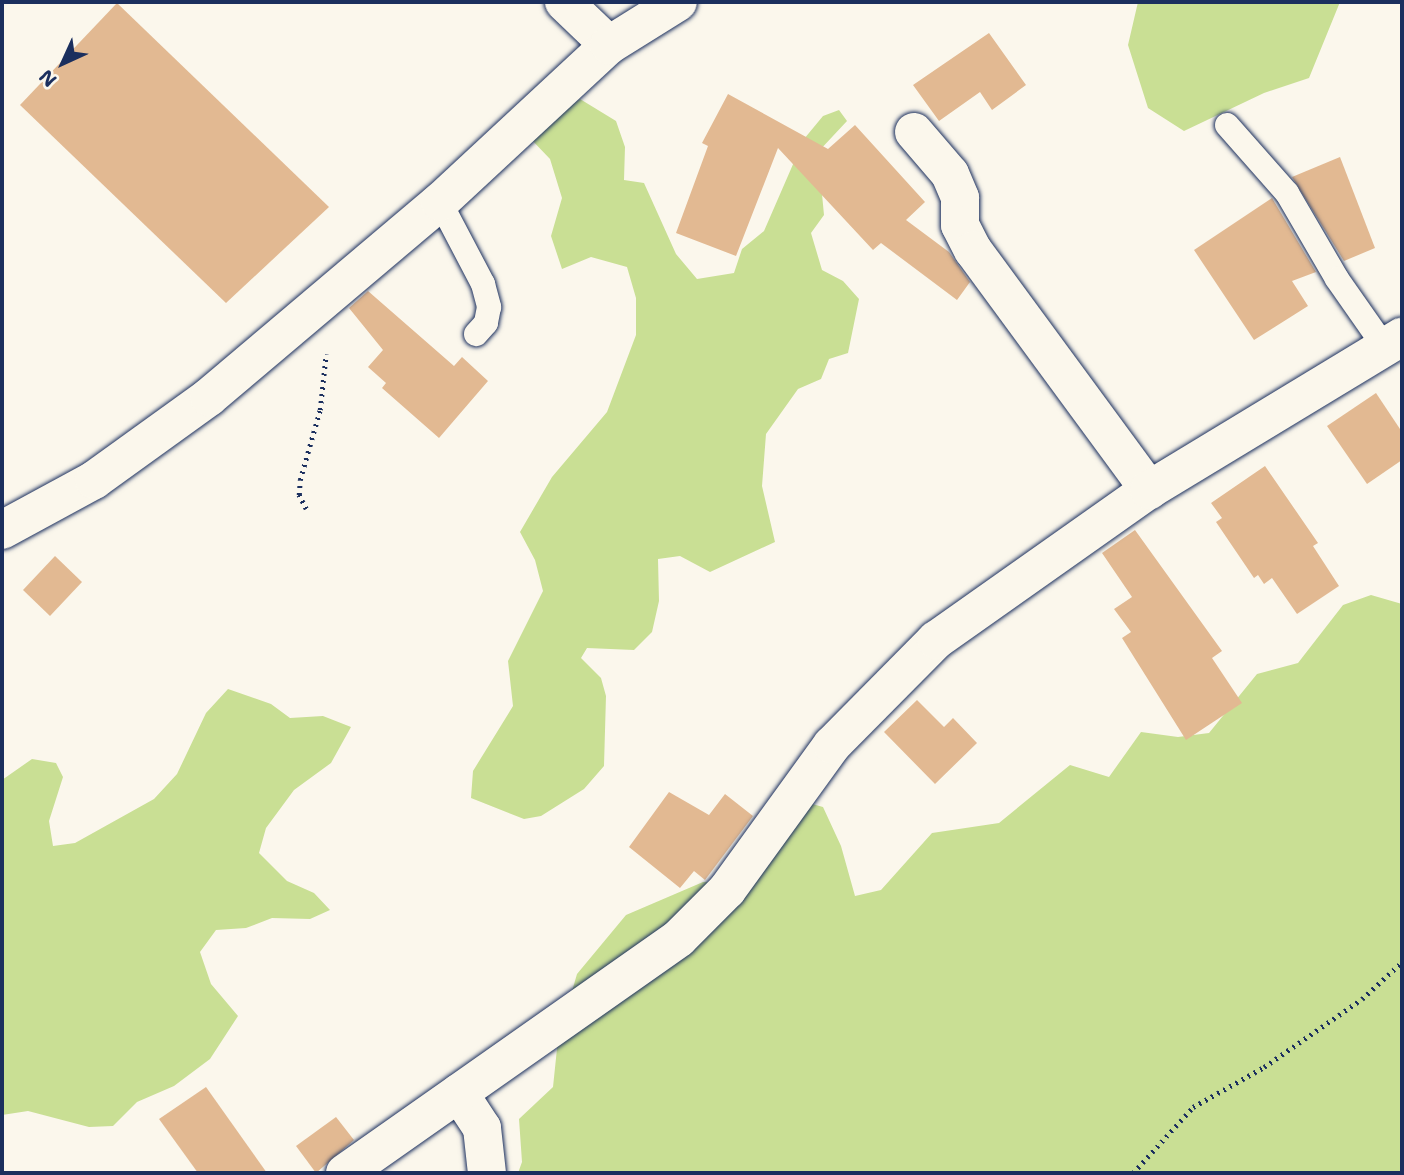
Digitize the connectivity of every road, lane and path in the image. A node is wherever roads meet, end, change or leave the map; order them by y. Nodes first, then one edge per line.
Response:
1 (564, 2) edge
2 (678, 2) edge
3 (609, 45) junction
4 (1227, 125) dead end
5 (914, 132) dead end
6 (440, 202) junction
7 (326, 298) junction
8 (476, 334) dead end
9 (1394, 343) edge
10 (1149, 489) junction
11 (306, 509) dead end
12 (2, 530) edge
13 (1402, 962) edge
14 (458, 1093) junction
15 (345, 1173) edge
16 (487, 1173) edge
17 (1133, 1173) edge

1 - 3 street
2 - 3 street
3 - 6 street
4 - 9 lane
5 - 10 street
6 - 7 street
6 - 8 lane
7 - 11 path
7 - 12 street
9 - 10 street
10 - 14 street
13 - 17 path
14 - 15 street
14 - 16 street

